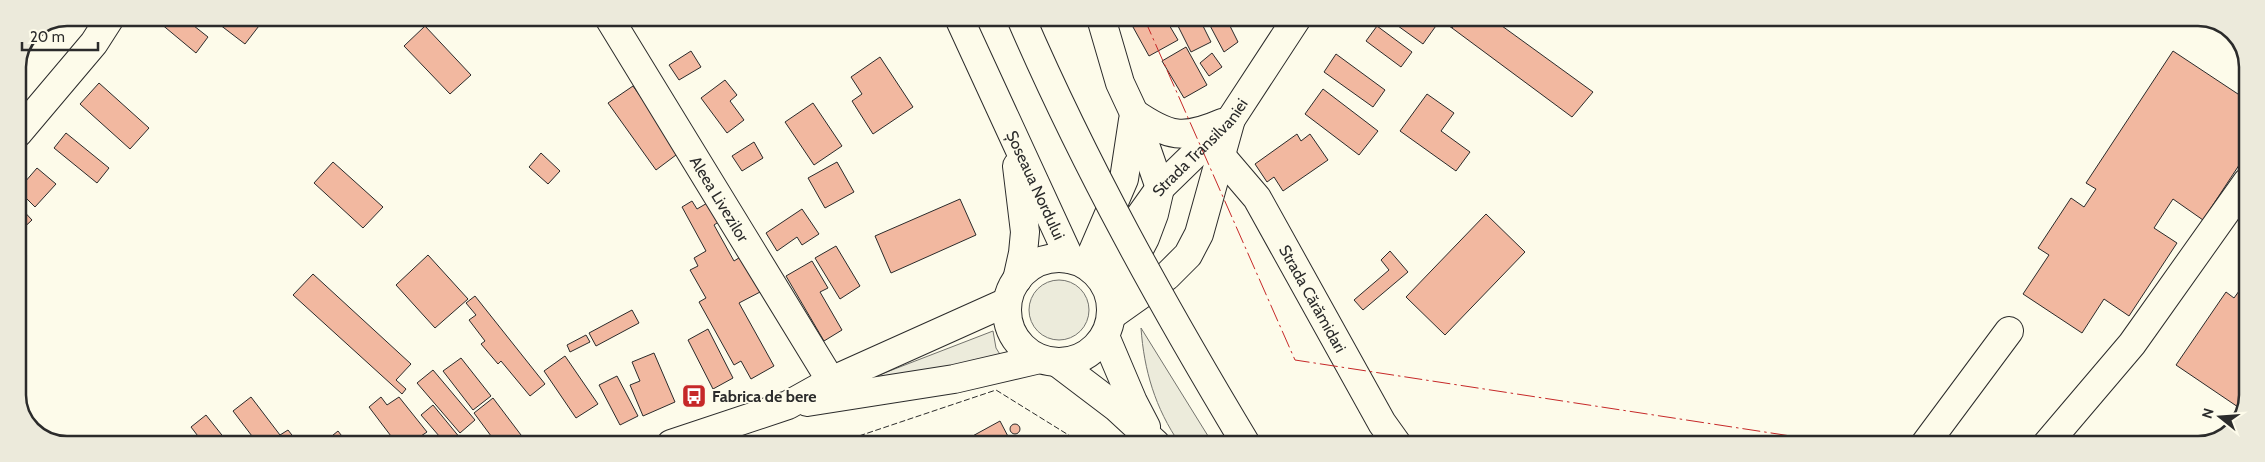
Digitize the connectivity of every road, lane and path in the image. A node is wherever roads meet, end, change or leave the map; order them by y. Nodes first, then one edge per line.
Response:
1 (105, 26) edge
2 (614, 26) edge
3 (963, 26) edge
4 (1025, 26) edge
5 (1103, 26) edge
6 (1292, 26) edge
7 (1134, 113) junction
8 (1231, 119) junction
9 (26, 124) edge
10 (1012, 135) junction
11 (1222, 157) junction
12 (1160, 188) junction
13 (2239, 193) edge
14 (1097, 290) junction
15 (1012, 291) junction
16 (2009, 330) dead end
17 (1049, 361) junction
18 (831, 381) junction
19 (788, 405) junction
20 (695, 436) edge
21 (1147, 436) edge
22 (1151, 436) edge
23 (1241, 436) edge
24 (1391, 436) edge
25 (1931, 436) edge
26 (2054, 436) edge

1 - 9 main road
2 - 18 main road, Aleea Livezilor
3 - 10 main road
4 - 23 main road, bridge
5 - 7 main road
6 - 8 main road, Strada Transilvaniei
7 - 8 main road
7 - 12 main road
7 - 14 main road, Șoseaua Nordului
8 - 11 main road
8 - 12 main road, Strada Transilvaniei
10 - 14 main road, Șoseaua Nordului
10 - 15 main road, Șoseaua Nordului
11 - 14 main road
11 - 24 main road, Strada Cărămidari
12 - 14 main road, Strada Transilvaniei
13 - 26 main road
14 - 15 main road
14 - 17 main road
14 - 22 main road, Șoseaua Nordului
15 - 17 main road
15 - 18 main road
16 - 25 main road
17 - 19 main road
17 - 21 main road, Șoseaua Nordului
18 - 19 main road
19 - 20 main road

